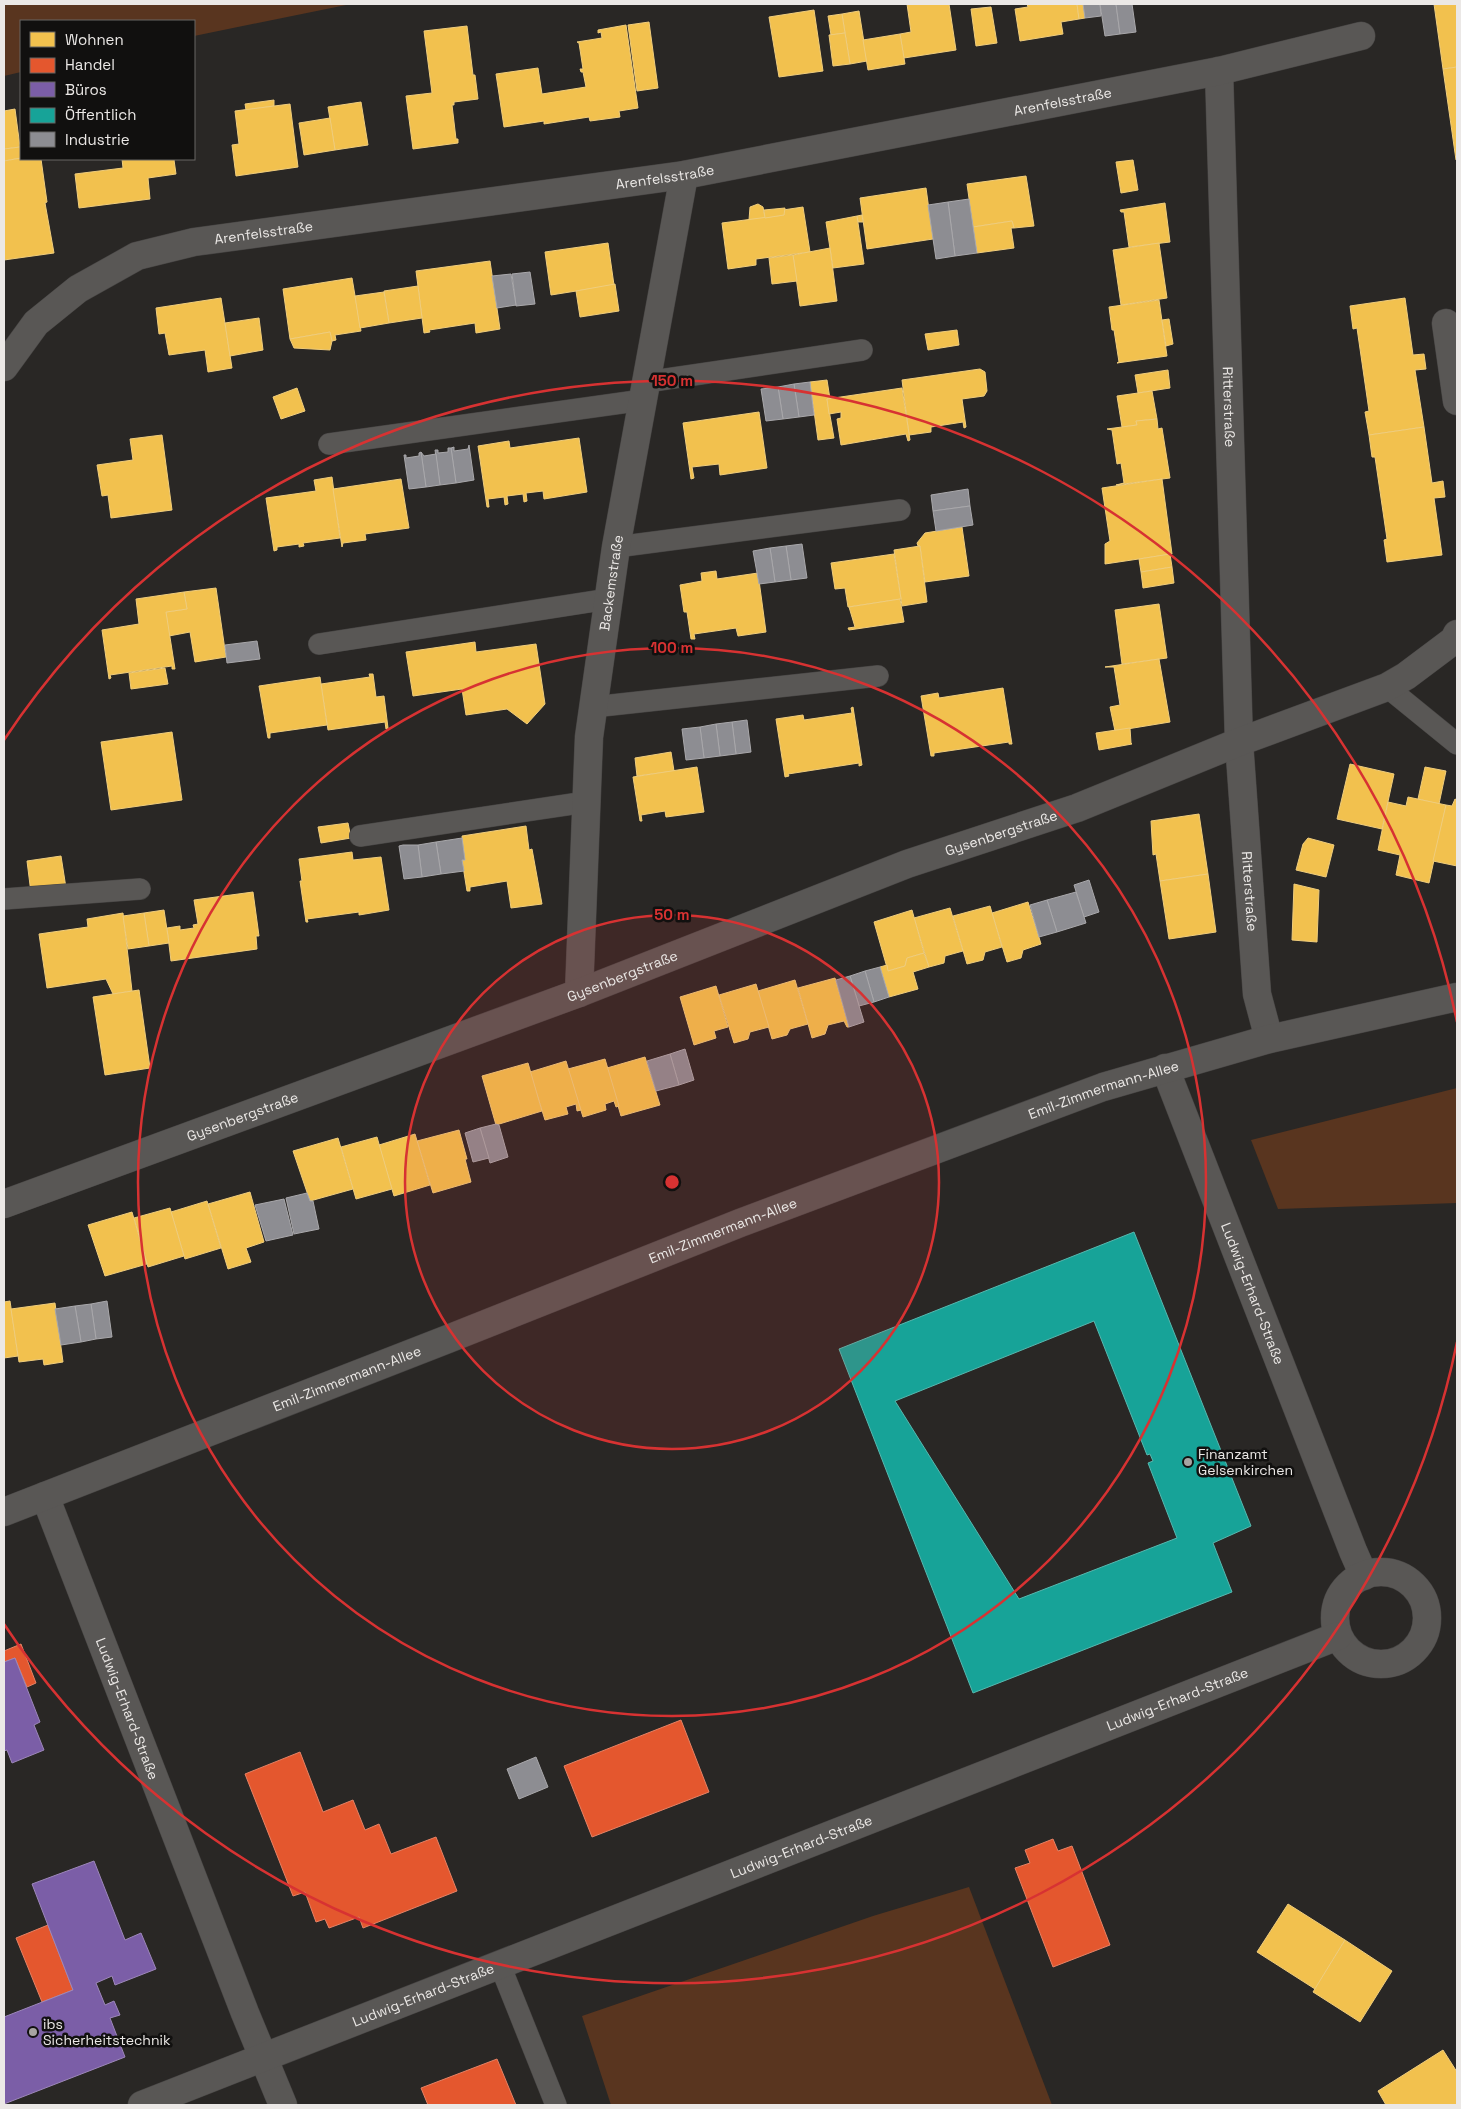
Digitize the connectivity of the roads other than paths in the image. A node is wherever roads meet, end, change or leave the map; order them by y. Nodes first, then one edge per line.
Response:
1 (1361, 36) dead end
2 (1219, 71) junction
3 (684, 176) junction
4 (1446, 323) dead end
5 (862, 350) dead end
6 (4, 367) edge
7 (645, 391) junction
8 (1457, 401) edge
9 (329, 444) dead end
10 (900, 510) dead end
11 (616, 547) junction
12 (608, 599) junction
13 (1457, 634) edge
14 (319, 644) dead end
15 (878, 676) dead end
16 (1388, 687) junction
17 (593, 707) junction
18 (1239, 742) junction
19 (1457, 744) edge
20 (586, 802) junction
21 (360, 836) dead end
22 (140, 889) dead end
23 (4, 899) edge
24 (579, 993) junction
25 (1457, 997) edge
26 (1269, 1039) junction
27 (1166, 1068) junction
28 (4, 1204) edge
29 (45, 1496) junction
30 (4, 1512) edge
31 (1364, 1576) junction
32 (1338, 1636) junction
33 (500, 1965) junction
34 (262, 2059) junction
35 (142, 2105) edge
36 (283, 2105) edge
37 (556, 2105) edge

1 - 2 street, Arenfelsstraße
2 - 3 street, Arenfelsstraße
2 - 18 street, Ritterstraße
3 - 6 street, Arenfelsstraße
3 - 7 street, Backemstraße
4 - 8 street
5 - 7 lane
7 - 9 lane
7 - 11 street, Backemstraße
10 - 11 lane
11 - 12 street, Backemstraße
12 - 14 lane
12 - 17 street, Backemstraße
13 - 16 street
15 - 17 lane
16 - 18 street
16 - 19 lane
17 - 20 street, Backemstraße
18 - 24 street, Gysenbergstraße
18 - 26 street, Ritterstraße
20 - 21 lane
20 - 24 street, Backemstraße
22 - 23 lane
24 - 28 street, Gysenbergstraße
25 - 26 street, Emil-Zimmermann-Allee
26 - 27 street, Emil-Zimmermann-Allee
27 - 29 street, Emil-Zimmermann-Allee
27 - 31 street, Ludwig-Erhard-Straße
29 - 30 street, Emil-Zimmermann-Allee
29 - 34 street, Ludwig-Erhard-Straße
31 - 32 street
31 - 32 street
32 - 33 street, Ludwig-Erhard-Straße
33 - 34 street, Ludwig-Erhard-Straße
33 - 37 lane
34 - 35 street, Ludwig-Erhard-Straße
34 - 36 street, Ludwig-Erhard-Straße

